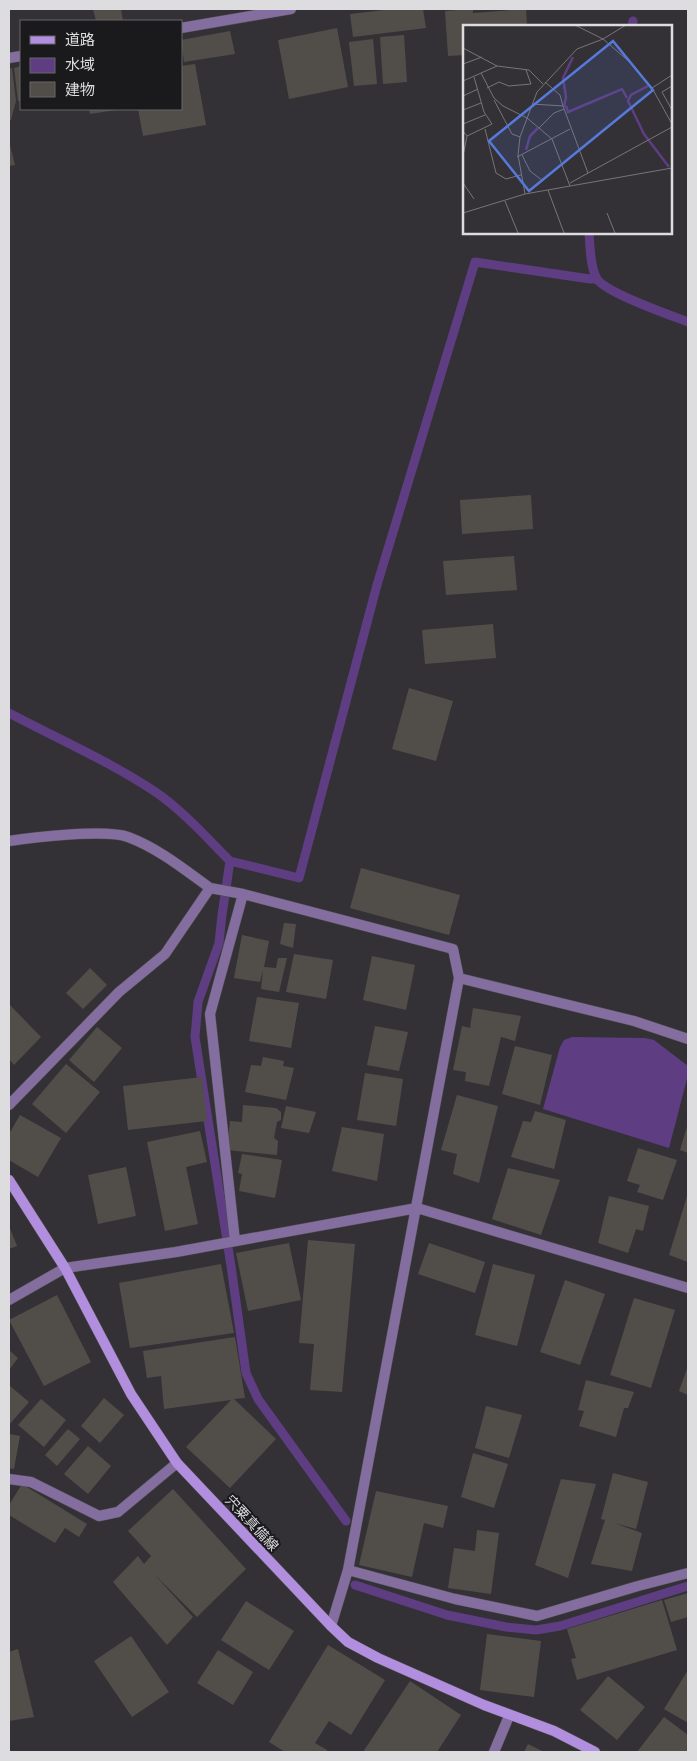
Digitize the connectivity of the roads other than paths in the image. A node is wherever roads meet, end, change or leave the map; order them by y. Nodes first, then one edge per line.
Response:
1 (290, 9) edge
2 (182, 28) edge
3 (9, 842) edge
4 (210, 888) junction
5 (243, 894) junction
6 (459, 978) junction
7 (688, 1039) edge
8 (9, 1105) edge
9 (9, 1180) edge
10 (416, 1208) junction
11 (235, 1241) junction
12 (65, 1268) junction
13 (688, 1288) edge
14 (9, 1300) edge
15 (177, 1463) junction
16 (9, 1479) edge
17 (348, 1570) junction
18 (688, 1574) edge
19 (331, 1626) junction
20 (510, 1716) junction
21 (494, 1752) edge
22 (595, 1752) edge

1 - 2 street
3 - 4 street
4 - 5 street
4 - 8 street
5 - 6 street
5 - 11 street
6 - 7 street
6 - 10 street
9 - 12 main road, 宍粟真備線
10 - 11 street
10 - 13 street
10 - 17 street
11 - 12 street
12 - 14 street
12 - 15 main road, 宍粟真備線
15 - 16 street
15 - 19 main road, 宍粟真備線
17 - 18 street
17 - 19 street
19 - 20 main road, 宍粟真備線
20 - 21 street
20 - 22 main road, 宍粟真備線

